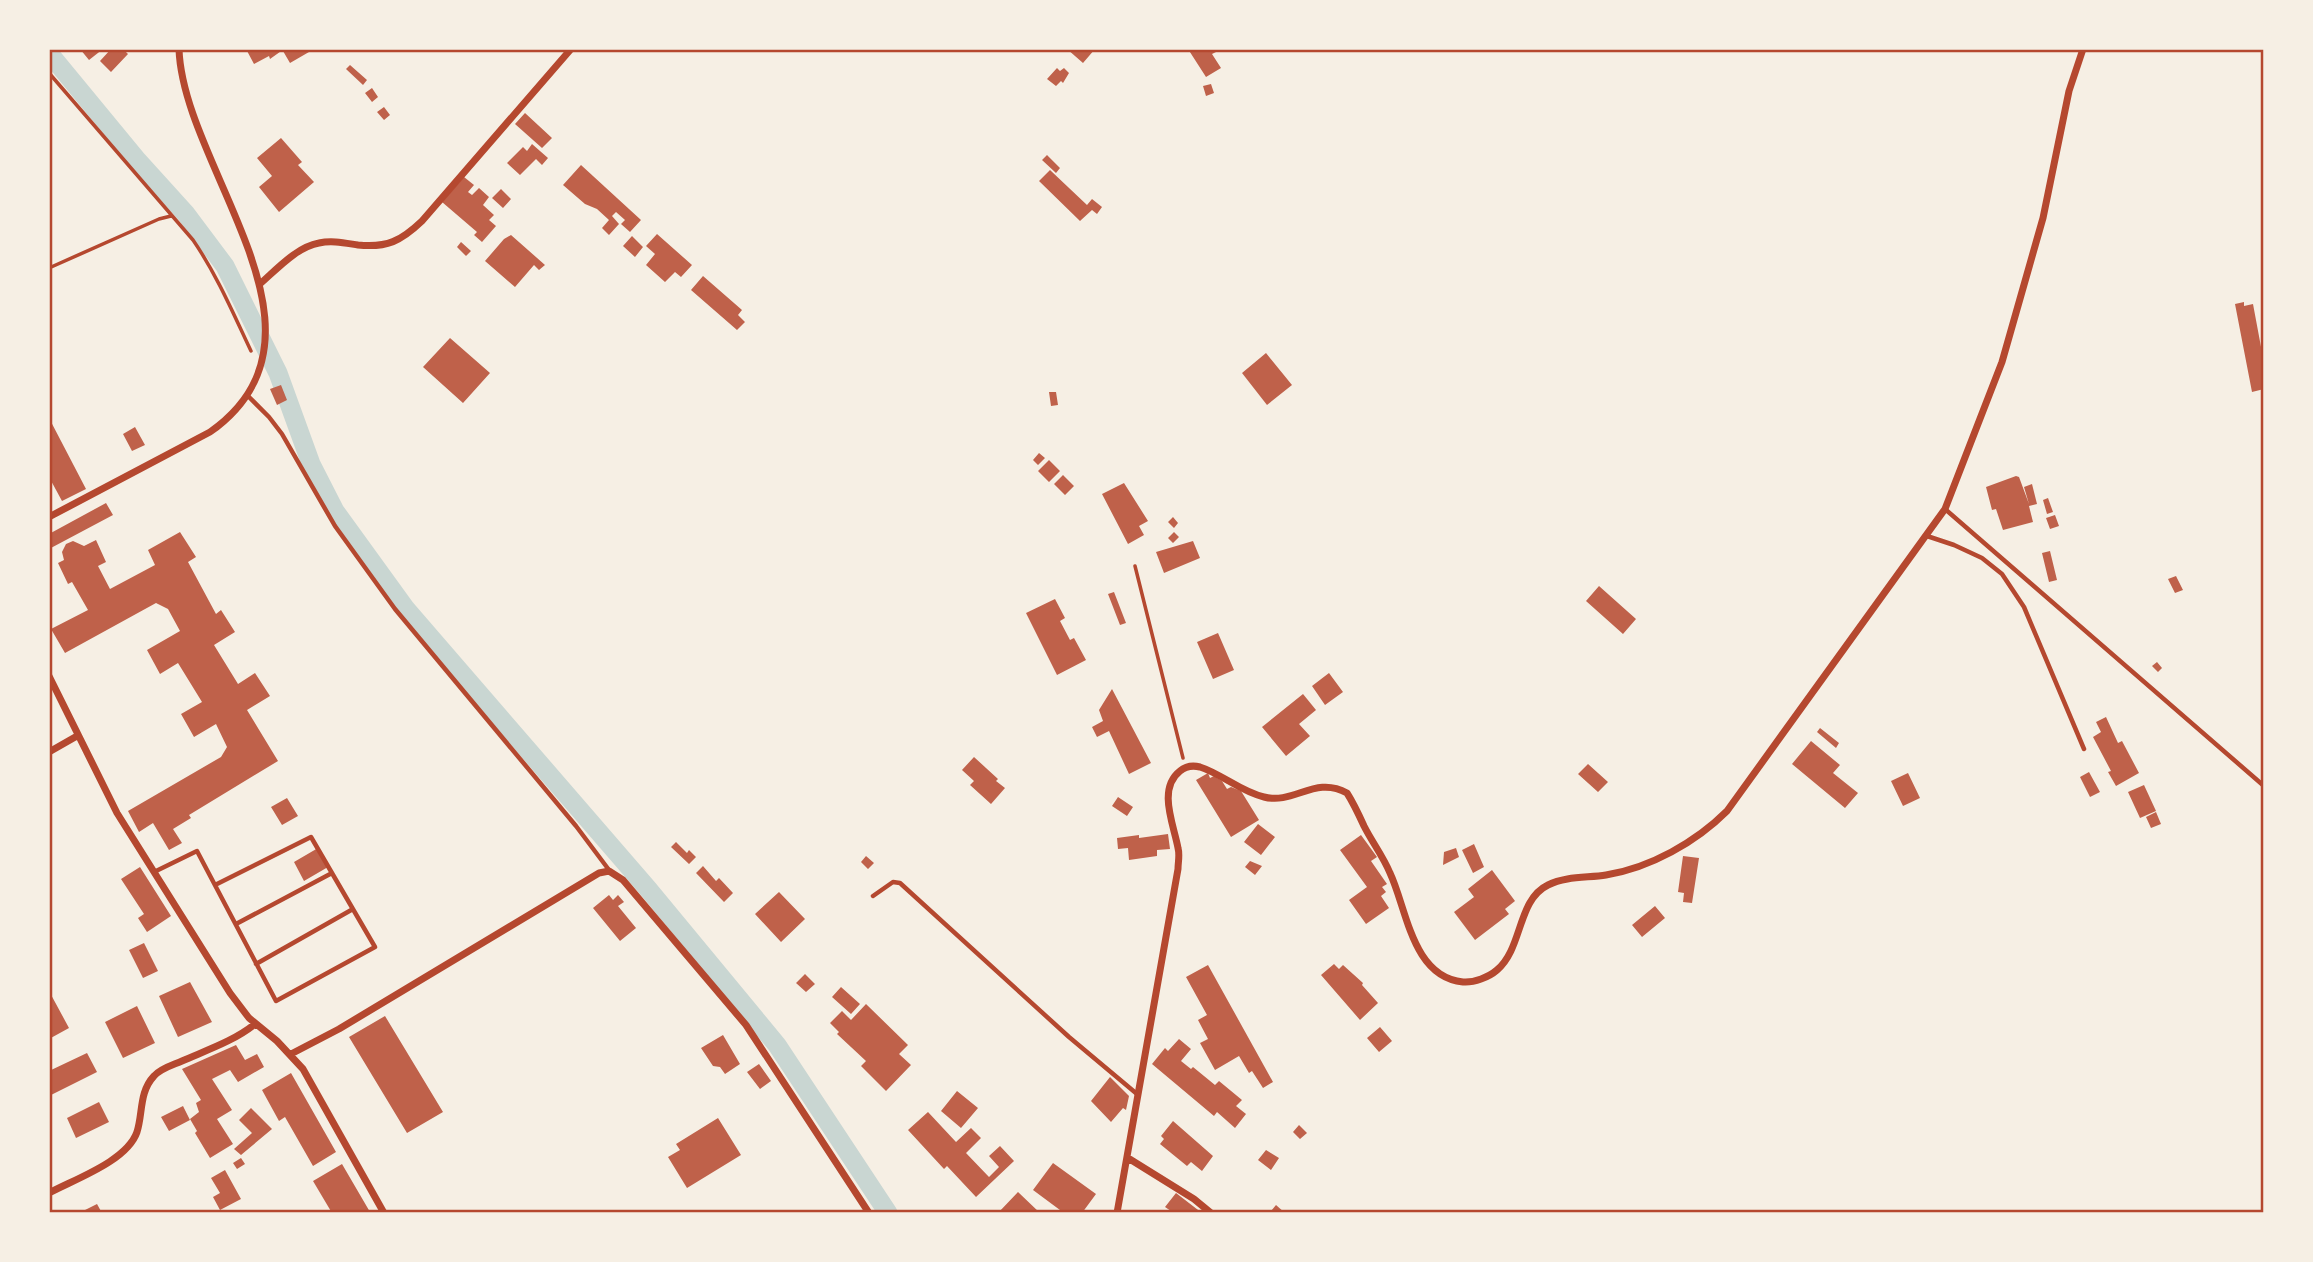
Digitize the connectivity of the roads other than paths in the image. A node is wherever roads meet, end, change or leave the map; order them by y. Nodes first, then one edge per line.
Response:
1 (179, 49) edge
2 (571, 49) edge
3 (2083, 49) edge
4 (261, 283) junction
5 (248, 396) junction
6 (1945, 509) junction
7 (49, 517) edge
8 (1926, 536) junction
9 (49, 676) edge
10 (77, 736) junction
11 (2084, 749) dead end
12 (49, 752) edge
13 (2264, 786) edge
14 (609, 871) junction
15 (155, 872) junction
16 (332, 873) junction
17 (215, 885) junction
18 (873, 896) dead end
19 (353, 909) junction
20 (236, 924) junction
21 (256, 964) junction
22 (255, 1024) junction
23 (291, 1054) junction
24 (1139, 1095) junction
25 (1128, 1158) junction
26 (49, 1193) edge
27 (384, 1213) edge
28 (869, 1213) edge
29 (1117, 1213) edge
30 (1211, 1213) edge

1 - 4 street
2 - 4 street
3 - 6 street
4 - 5 street
5 - 7 street
5 - 14 lane
6 - 8 street
6 - 13 lane
8 - 11 lane
8 - 24 street
9 - 10 street
10 - 12 street
10 - 15 street
14 - 23 street
14 - 28 street
15 - 17 lane
15 - 22 street
16 - 17 lane
16 - 19 lane
16 - 20 lane
17 - 20 lane
18 - 24 lane
19 - 21 lane
19 - 21 lane
20 - 21 lane
22 - 23 street
22 - 26 street
23 - 27 street
24 - 25 street
25 - 29 street
25 - 30 street

